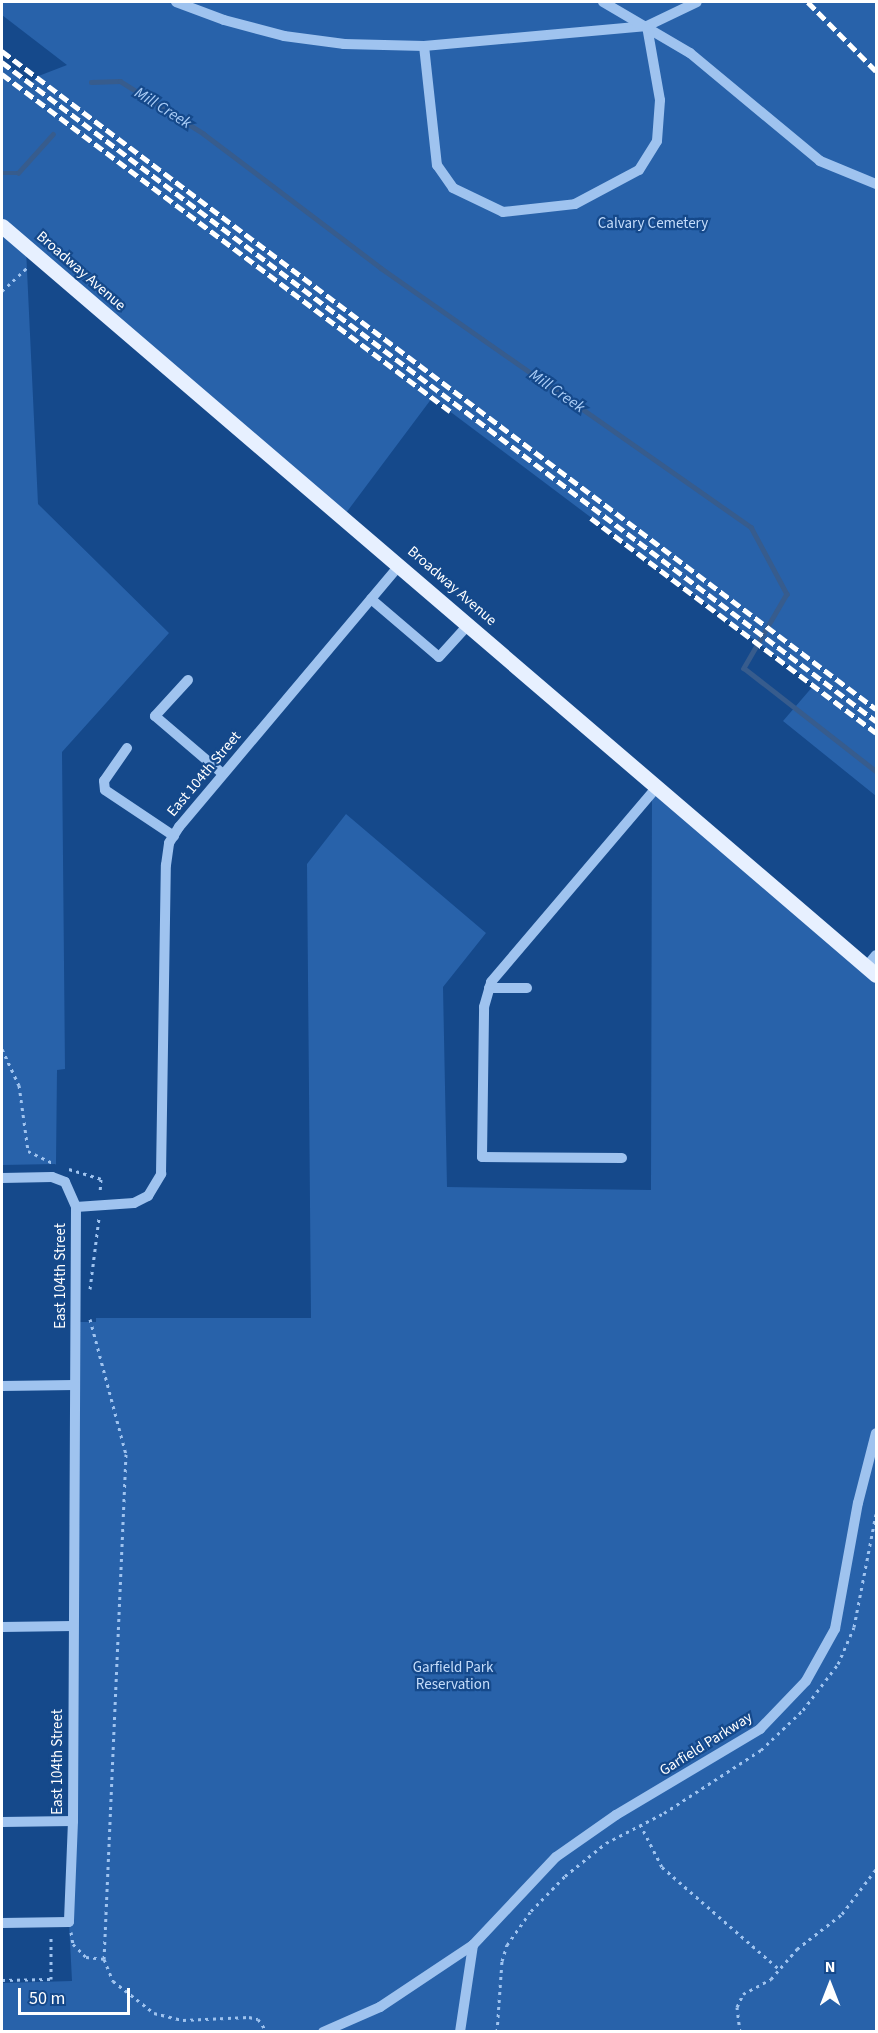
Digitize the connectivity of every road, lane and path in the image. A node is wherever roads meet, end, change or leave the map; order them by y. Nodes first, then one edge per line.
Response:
1 (176, 2) edge
2 (603, 2) edge
3 (697, 2) edge
4 (647, 26) junction
5 (424, 46) junction
6 (876, 184) edge
7 (2, 226) edge
8 (37, 257) junction
9 (2, 291) edge
10 (400, 565) junction
11 (371, 599) junction
12 (469, 624) junction
13 (188, 680) dead end
14 (127, 748) dead end
15 (223, 774) junction
16 (658, 786) junction
17 (174, 836) junction
18 (873, 965) edge
19 (489, 988) junction
20 (527, 988) dead end
21 (2, 1049) edge
22 (622, 1158) dead end
23 (2, 1178) edge
24 (99, 1195) dead end
25 (76, 1207) junction
26 (99, 1220) dead end
27 (89, 1293) dead end
28 (89, 1313) dead end
29 (75, 1385) junction
30 (2, 1386) edge
31 (876, 1433) edge
32 (73, 1626) junction
33 (2, 1627) edge
34 (73, 1821) junction
35 (2, 1822) edge
36 (640, 1824) dead end
37 (876, 1869) edge
38 (69, 1922) junction
39 (2, 1923) edge
40 (51, 1926) dead end
41 (473, 1945) junction
42 (104, 1959) junction
43 (780, 1970) junction
44 (2, 1980) edge
45 (267, 2031) edge
46 (323, 2031) edge
47 (460, 2031) edge
48 (740, 2031) edge

1 - 5 street
2 - 4 street
3 - 4 street
4 - 5 street
4 - 5 street
4 - 6 street
7 - 8 main road, Broadway Avenue
8 - 9 path
8 - 10 main road, Broadway Avenue
10 - 11 street, East 104th Street
10 - 12 main road, Broadway Avenue
11 - 12 street
11 - 15 street, East 104th Street
12 - 16 main road, Broadway Avenue
13 - 15 street
14 - 17 street
15 - 17 street, East 104th Street
16 - 18 main road, Broadway Avenue
16 - 19 street
17 - 25 street, East 104th Street
19 - 20 street
19 - 22 street
21 - 24 path
23 - 25 street
25 - 29 street, East 104th Street
26 - 27 path
28 - 42 path
29 - 30 street
29 - 32 street, East 104th Street
31 - 41 street, Garfield Parkway
32 - 33 street
32 - 34 street, East 104th Street
34 - 35 street
34 - 38 street, East 104th Street
36 - 43 path
37 - 43 path
38 - 39 street
38 - 42 path
40 - 44 path
41 - 46 street, Garfield Parkway
41 - 47 street
42 - 45 path
43 - 48 path

